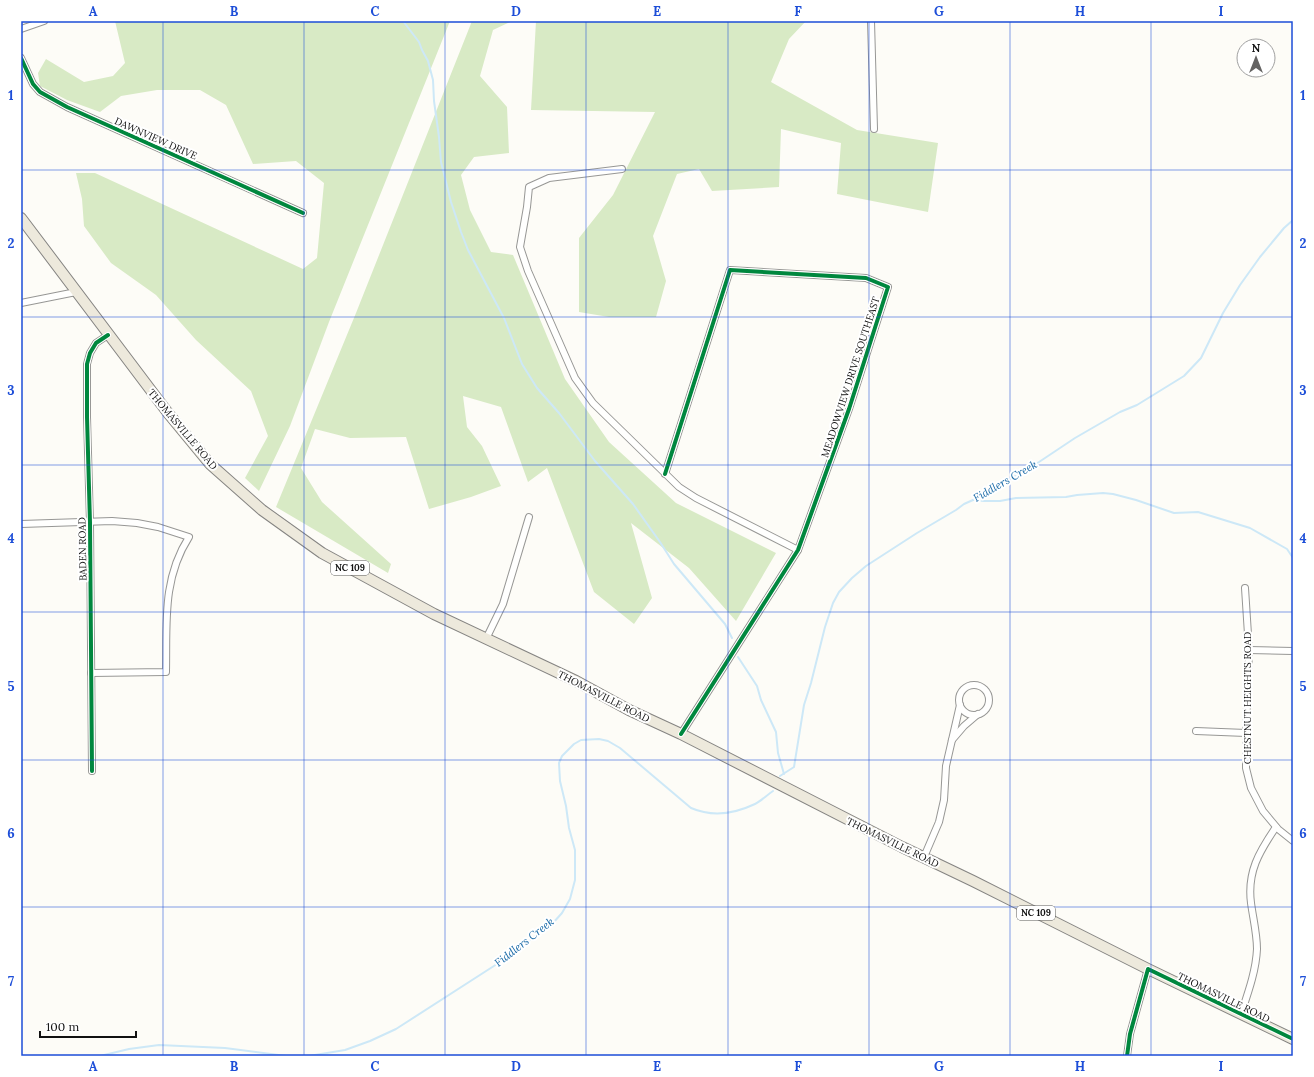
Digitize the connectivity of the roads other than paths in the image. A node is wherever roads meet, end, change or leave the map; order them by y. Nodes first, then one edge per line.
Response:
1 (44, 21) edge
2 (871, 21) edge
3 (21, 30) edge
4 (21, 58) edge
5 (874, 130) dead end
6 (622, 169) dead end
7 (303, 213) dead end
8 (21, 218) edge
9 (76, 292) junction
10 (21, 303) edge
11 (108, 335) junction
12 (665, 474) junction
13 (529, 518) dead end
14 (90, 522) junction
15 (21, 524) edge
16 (798, 550) junction
17 (1245, 588) dead end
18 (486, 639) junction
19 (1249, 650) junction
20 (1293, 651) edge
21 (92, 673) junction
22 (960, 705) junction
23 (979, 714) junction
24 (1196, 731) dead end
25 (1246, 733) junction
26 (681, 734) junction
27 (952, 740) junction
28 (92, 772) dead end
29 (1276, 827) junction
30 (1293, 841) edge
31 (924, 857) junction
32 (1148, 970) junction
33 (1241, 1014) junction
34 (1293, 1039) edge
35 (1127, 1056) edge

1 - 3 street
2 - 5 street
4 - 7 street, DAWNVIEW DRIVE
6 - 12 street
8 - 9 main road, THOMASVILLE ROAD / NC 109
9 - 10 street
9 - 11 main road, THOMASVILLE ROAD / NC 109
11 - 14 street, BADEN ROAD
11 - 18 main road, THOMASVILLE ROAD / NC 109
12 - 16 street
12 - 16 street, MEADOWVIEW DRIVE SOUTHEAST
13 - 18 street
14 - 15 street
14 - 21 street, BADEN ROAD
14 - 21 street
16 - 26 street, MEADOWVIEW DRIVE SOUTHEAST
17 - 19 street, CHESTNUT HEIGHTS ROAD
18 - 26 main road, THOMASVILLE ROAD / NC 109
19 - 20 street
19 - 25 street, CHESTNUT HEIGHTS ROAD
21 - 28 street, BADEN ROAD
22 - 23 street
22 - 23 street
22 - 27 street
23 - 27 street
24 - 25 street
25 - 29 street, CHESTNUT HEIGHTS ROAD
26 - 31 main road, THOMASVILLE ROAD / NC 109
27 - 31 street
29 - 30 street, CHESTNUT HEIGHTS ROAD
29 - 33 street
31 - 32 main road, THOMASVILLE ROAD / NC 109
32 - 33 main road, THOMASVILLE ROAD / NC 109
32 - 35 street
33 - 34 main road, THOMASVILLE ROAD / NC 109

